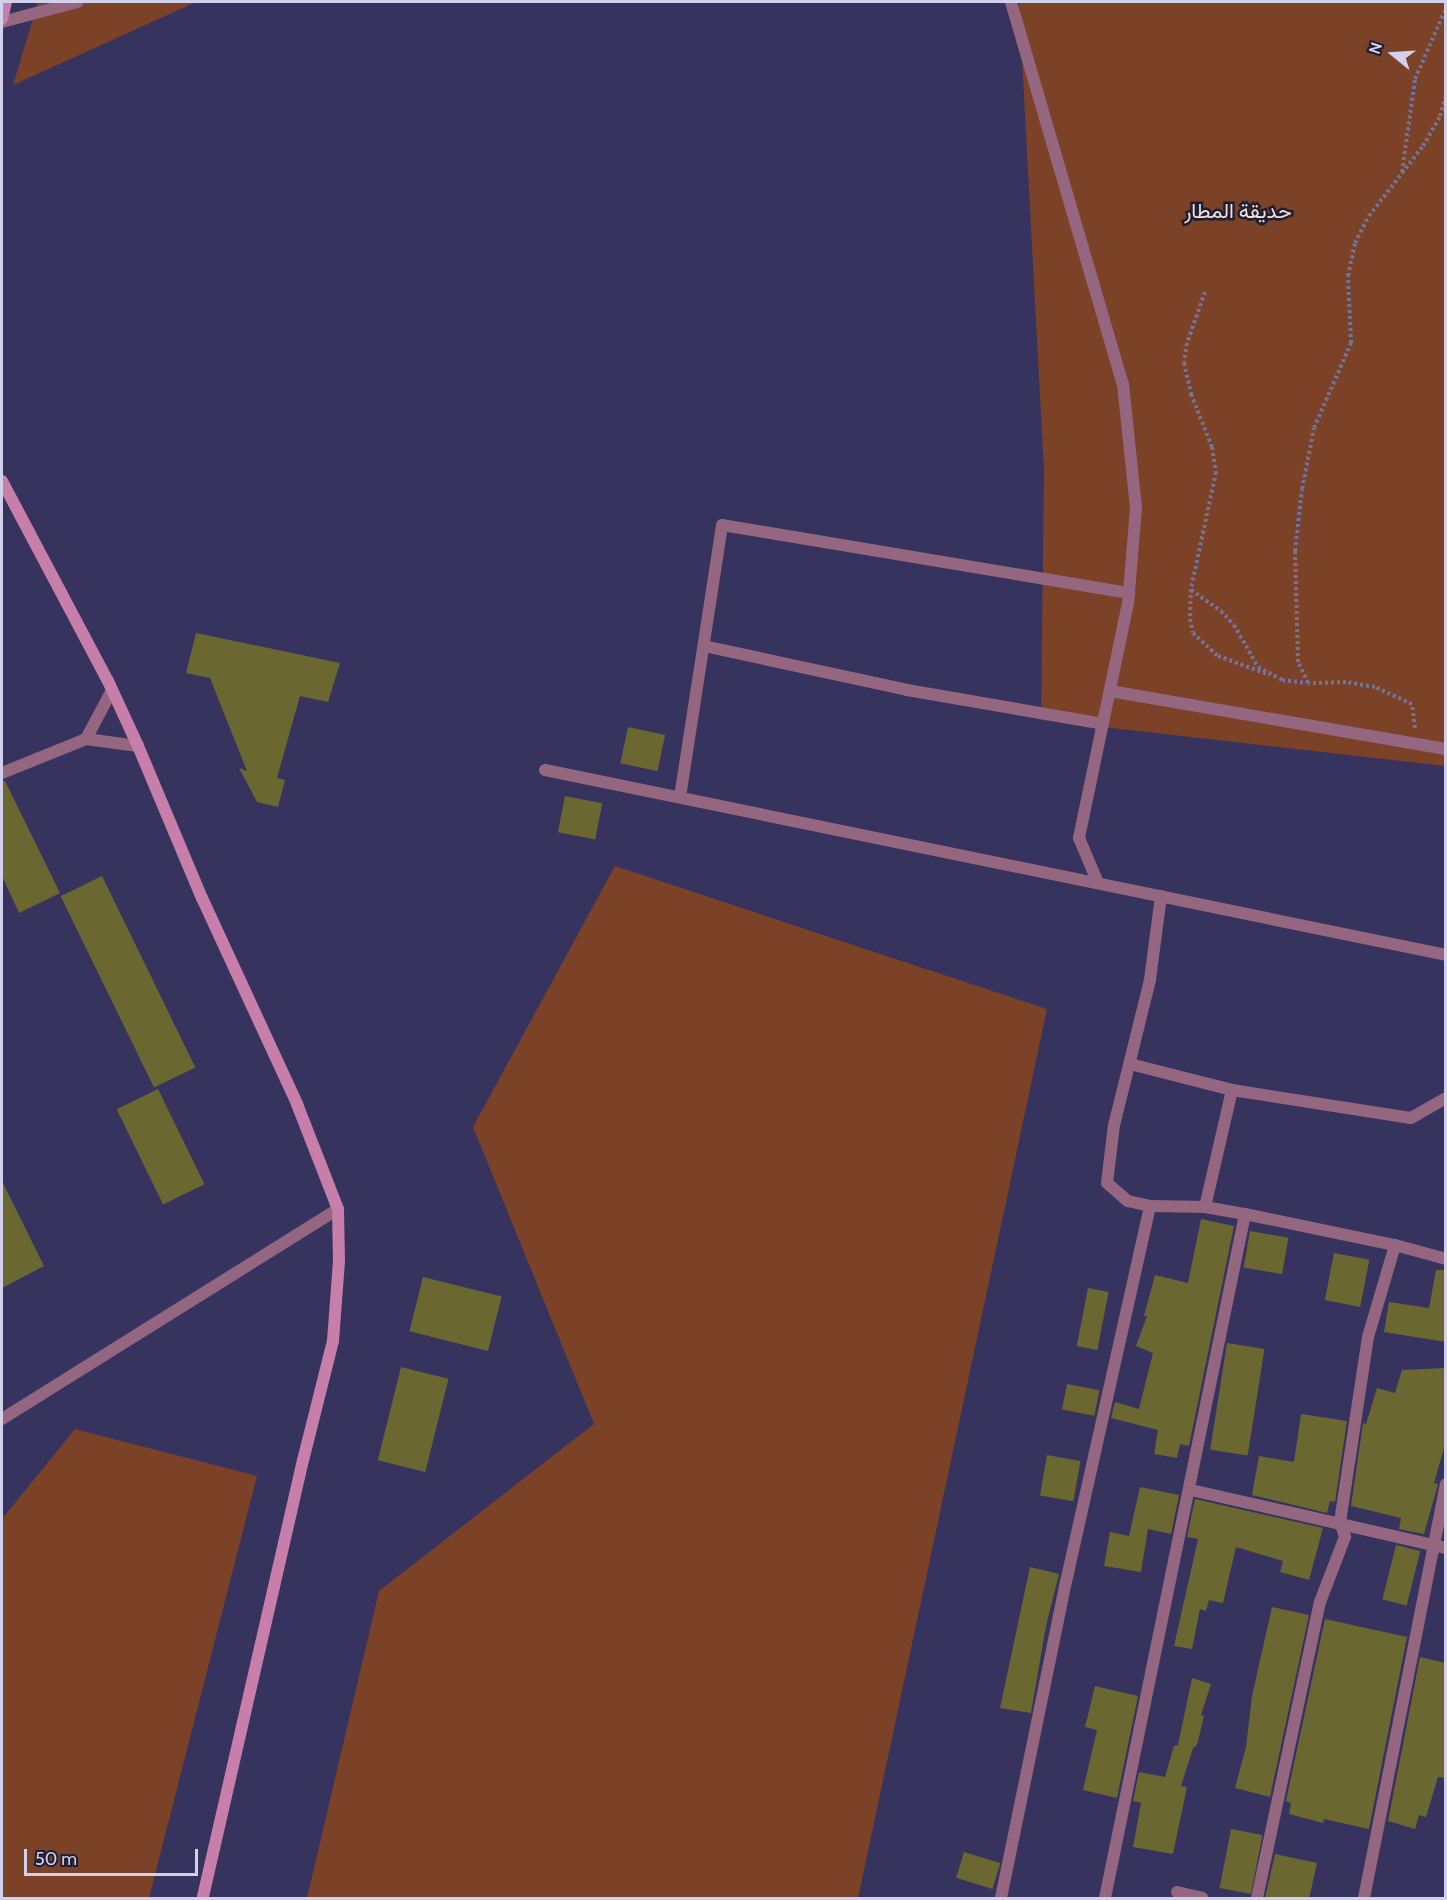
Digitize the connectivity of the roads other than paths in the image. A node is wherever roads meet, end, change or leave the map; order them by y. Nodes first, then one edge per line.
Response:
1 (6, 2) edge
2 (77, 2) edge
3 (1011, 2) edge
4 (2, 21) edge
5 (2, 481) edge
6 (1129, 593) junction
7 (704, 646) junction
8 (112, 690) junction
9 (1110, 691) junction
10 (1103, 724) junction
11 (86, 739) junction
12 (138, 746) junction
13 (1446, 749) edge
14 (544, 770) dead end
15 (2, 774) edge
16 (680, 797) junction
17 (1098, 883) junction
18 (1161, 896) junction
19 (1446, 955) edge
20 (1130, 1064) junction
21 (1232, 1090) junction
22 (1446, 1098) edge
23 (1150, 1206) junction
24 (1205, 1207) junction
25 (338, 1209) junction
26 (1245, 1214) junction
27 (1395, 1245) junction
28 (1446, 1259) edge
29 (2, 1419) edge
30 (1446, 1484) edge
31 (1191, 1490) junction
32 (1340, 1522) junction
33 (1440, 1547) edge
34 (1177, 1892) dead end
35 (203, 1899) edge
36 (1001, 1899) edge
37 (1105, 1899) edge
38 (1202, 1899) edge
39 (1257, 1899) edge
40 (1364, 1899) edge

1 - 4 main road
2 - 4 street
3 - 6 street
5 - 8 main road
6 - 7 street
6 - 9 street
7 - 10 street
7 - 16 street
8 - 11 street
8 - 12 main road
9 - 10 street
9 - 13 street
10 - 17 street
11 - 12 street
11 - 15 street
12 - 25 main road
14 - 16 street
16 - 17 street
17 - 18 street
18 - 19 street
18 - 20 street
20 - 21 street
20 - 23 street
21 - 22 street
21 - 24 street
23 - 24 street
23 - 36 street
24 - 26 street
25 - 29 street
25 - 35 main road
26 - 27 street
26 - 31 street
27 - 28 street
27 - 32 street
30 - 33 street
31 - 32 street
31 - 37 street
32 - 33 street
32 - 39 street
33 - 40 street
34 - 38 street

